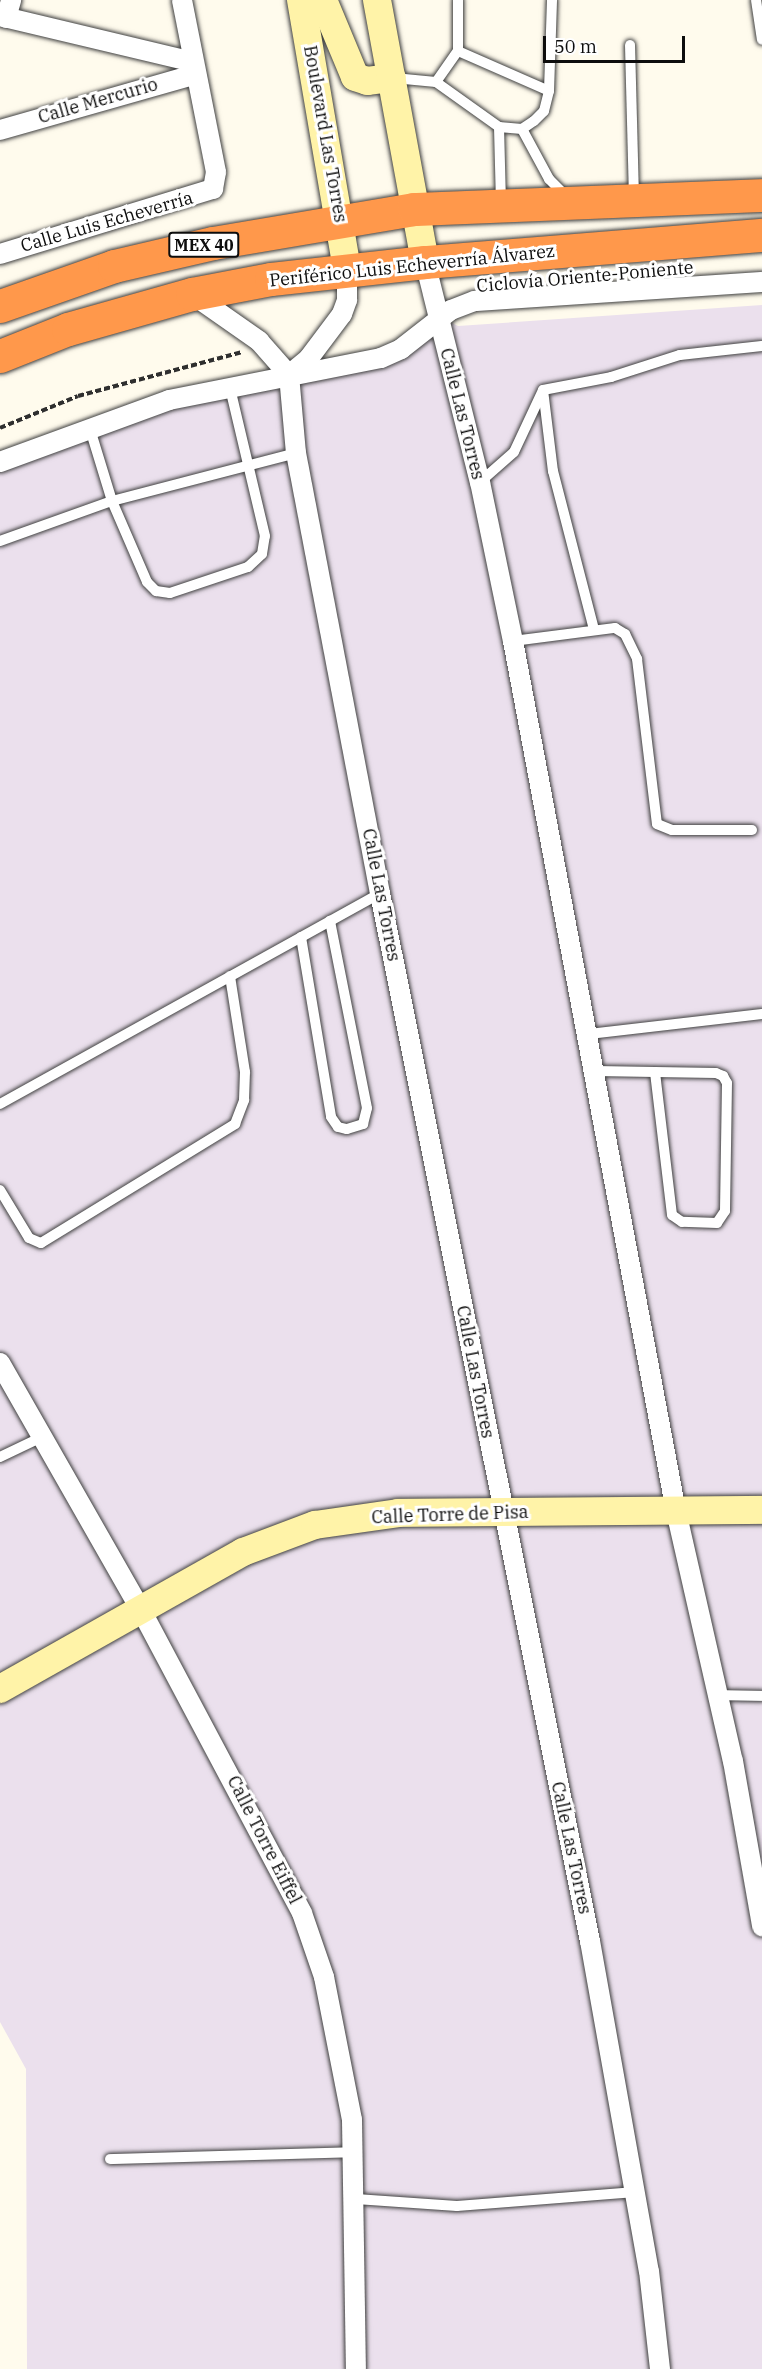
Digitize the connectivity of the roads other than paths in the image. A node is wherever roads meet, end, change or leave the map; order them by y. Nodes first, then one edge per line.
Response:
1 (182, 0) edge
2 (301, 0) edge
3 (323, 0) edge
4 (377, 0) edge
5 (459, 0) edge
6 (552, 0) edge
7 (756, 0) edge
8 (6, 11) edge
9 (762, 40) edge
10 (630, 45) dead end
11 (459, 51) junction
12 (194, 68) junction
13 (392, 78) junction
14 (436, 82) junction
15 (549, 92) junction
16 (499, 127) junction
17 (522, 129) junction
18 (0, 130) edge
19 (406, 154) junction
20 (762, 194) edge
21 (635, 200) junction
22 (572, 202) junction
23 (492, 205) junction
24 (414, 209) junction
25 (344, 214) junction
26 (762, 234) edge
27 (0, 254) edge
28 (425, 262) junction
29 (347, 269) junction
30 (762, 282) edge
31 (192, 294) junction
32 (0, 306) edge
33 (438, 321) junction
34 (762, 346) edge
35 (0, 356) edge
36 (289, 375) junction
37 (230, 388) junction
38 (543, 390) junction
39 (90, 429) junction
40 (296, 453) junction
41 (0, 462) edge
42 (250, 465) junction
43 (480, 482) junction
44 (112, 501) junction
45 (0, 541) edge
46 (594, 630) junction
47 (513, 641) junction
48 (752, 830) dead end
49 (380, 893) junction
50 (330, 921) junction
51 (301, 937) junction
52 (230, 976) junction
53 (762, 1014) edge
54 (589, 1034) junction
55 (596, 1071) junction
56 (655, 1072) junction
57 (0, 1104) edge
58 (0, 1190) edge
59 (0, 1363) edge
60 (42, 1437) junction
61 (0, 1457) edge
62 (762, 1510) edge
63 (676, 1511) junction
64 (502, 1512) junction
65 (141, 1610) junction
66 (0, 1689) edge
67 (718, 1695) junction
68 (762, 1695) edge
69 (762, 1926) edge
70 (355, 2152) junction
71 (110, 2159) dead end
72 (635, 2192) junction
73 (356, 2199) junction
74 (356, 2369) edge
75 (660, 2369) edge

1 - 12 street
2 - 25 street, Boulevard Las Torres
3 - 13 street
4 - 13 street
5 - 11 lane
6 - 15 lane
7 - 9 lane
8 - 12 street
10 - 21 lane
11 - 14 lane
11 - 15 lane
12 - 18 street, Calle Mercurio
12 - 27 street, Calle Luis Echeverría
13 - 14 lane
13 - 19 street
14 - 16 lane
15 - 17 lane
16 - 17 lane
16 - 23 lane
17 - 22 lane
19 - 23 street
19 - 24 street
20 - 21 highway, MEX 40
21 - 22 highway, MEX 40
22 - 23 highway, MEX 40
23 - 24 highway, MEX 40
24 - 25 highway, MEX 40
24 - 28 street, Calle Las Torres
25 - 28 highway
25 - 29 street, Boulevard Las Torres
25 - 32 highway, MEX 40
26 - 28 highway, Periférico Luis Echeverría Álvarez / MEX 40
28 - 29 highway, Periférico Luis Echeverría Álvarez / MEX 40
28 - 33 street, Calle Las Torres
29 - 31 highway, Periférico Luis Echeverría Álvarez / MEX 40
29 - 36 street
30 - 33 street
31 - 35 highway, Periférico Luis Echeverría Álvarez / MEX 40
31 - 36 street
33 - 36 street
33 - 43 street, Calle Las Torres
34 - 38 lane
36 - 37 street
36 - 40 street, Calle Las Torres
37 - 39 street
37 - 42 lane
38 - 43 lane
38 - 46 lane
39 - 41 street
39 - 44 lane
40 - 42 lane
40 - 49 street, Calle Las Torres
42 - 44 lane
42 - 44 lane
43 - 47 street, Calle Las Torres
44 - 45 lane
46 - 47 lane
46 - 48 lane
47 - 54 street, Calle Las Torres
49 - 50 lane
49 - 64 street, Calle Las Torres
50 - 51 lane
50 - 51 lane
51 - 52 lane
52 - 57 lane
52 - 58 lane
53 - 54 lane
54 - 55 street, Calle Las Torres
55 - 56 lane
55 - 63 street, Calle Las Torres
56 - 56 lane
59 - 60 street, Calle Torre Eiffel
60 - 61 lane
60 - 65 street, Calle Torre Eiffel
62 - 63 street, Calle Torre de Pisa
63 - 64 street, Calle Torre de Pisa
63 - 67 street, Calle Las Torres
64 - 65 street, Calle Torre de Pisa
64 - 72 street, Calle Las Torres
65 - 66 street, Calle Torre de Pisa
65 - 70 street, Calle Torre Eiffel
67 - 68 lane
67 - 69 street, Calle Las Torres
70 - 71 lane
70 - 73 street, Calle Torre Eiffel
72 - 73 lane
72 - 75 street, Calle Las Torres
73 - 74 street, Calle Torre Eiffel

